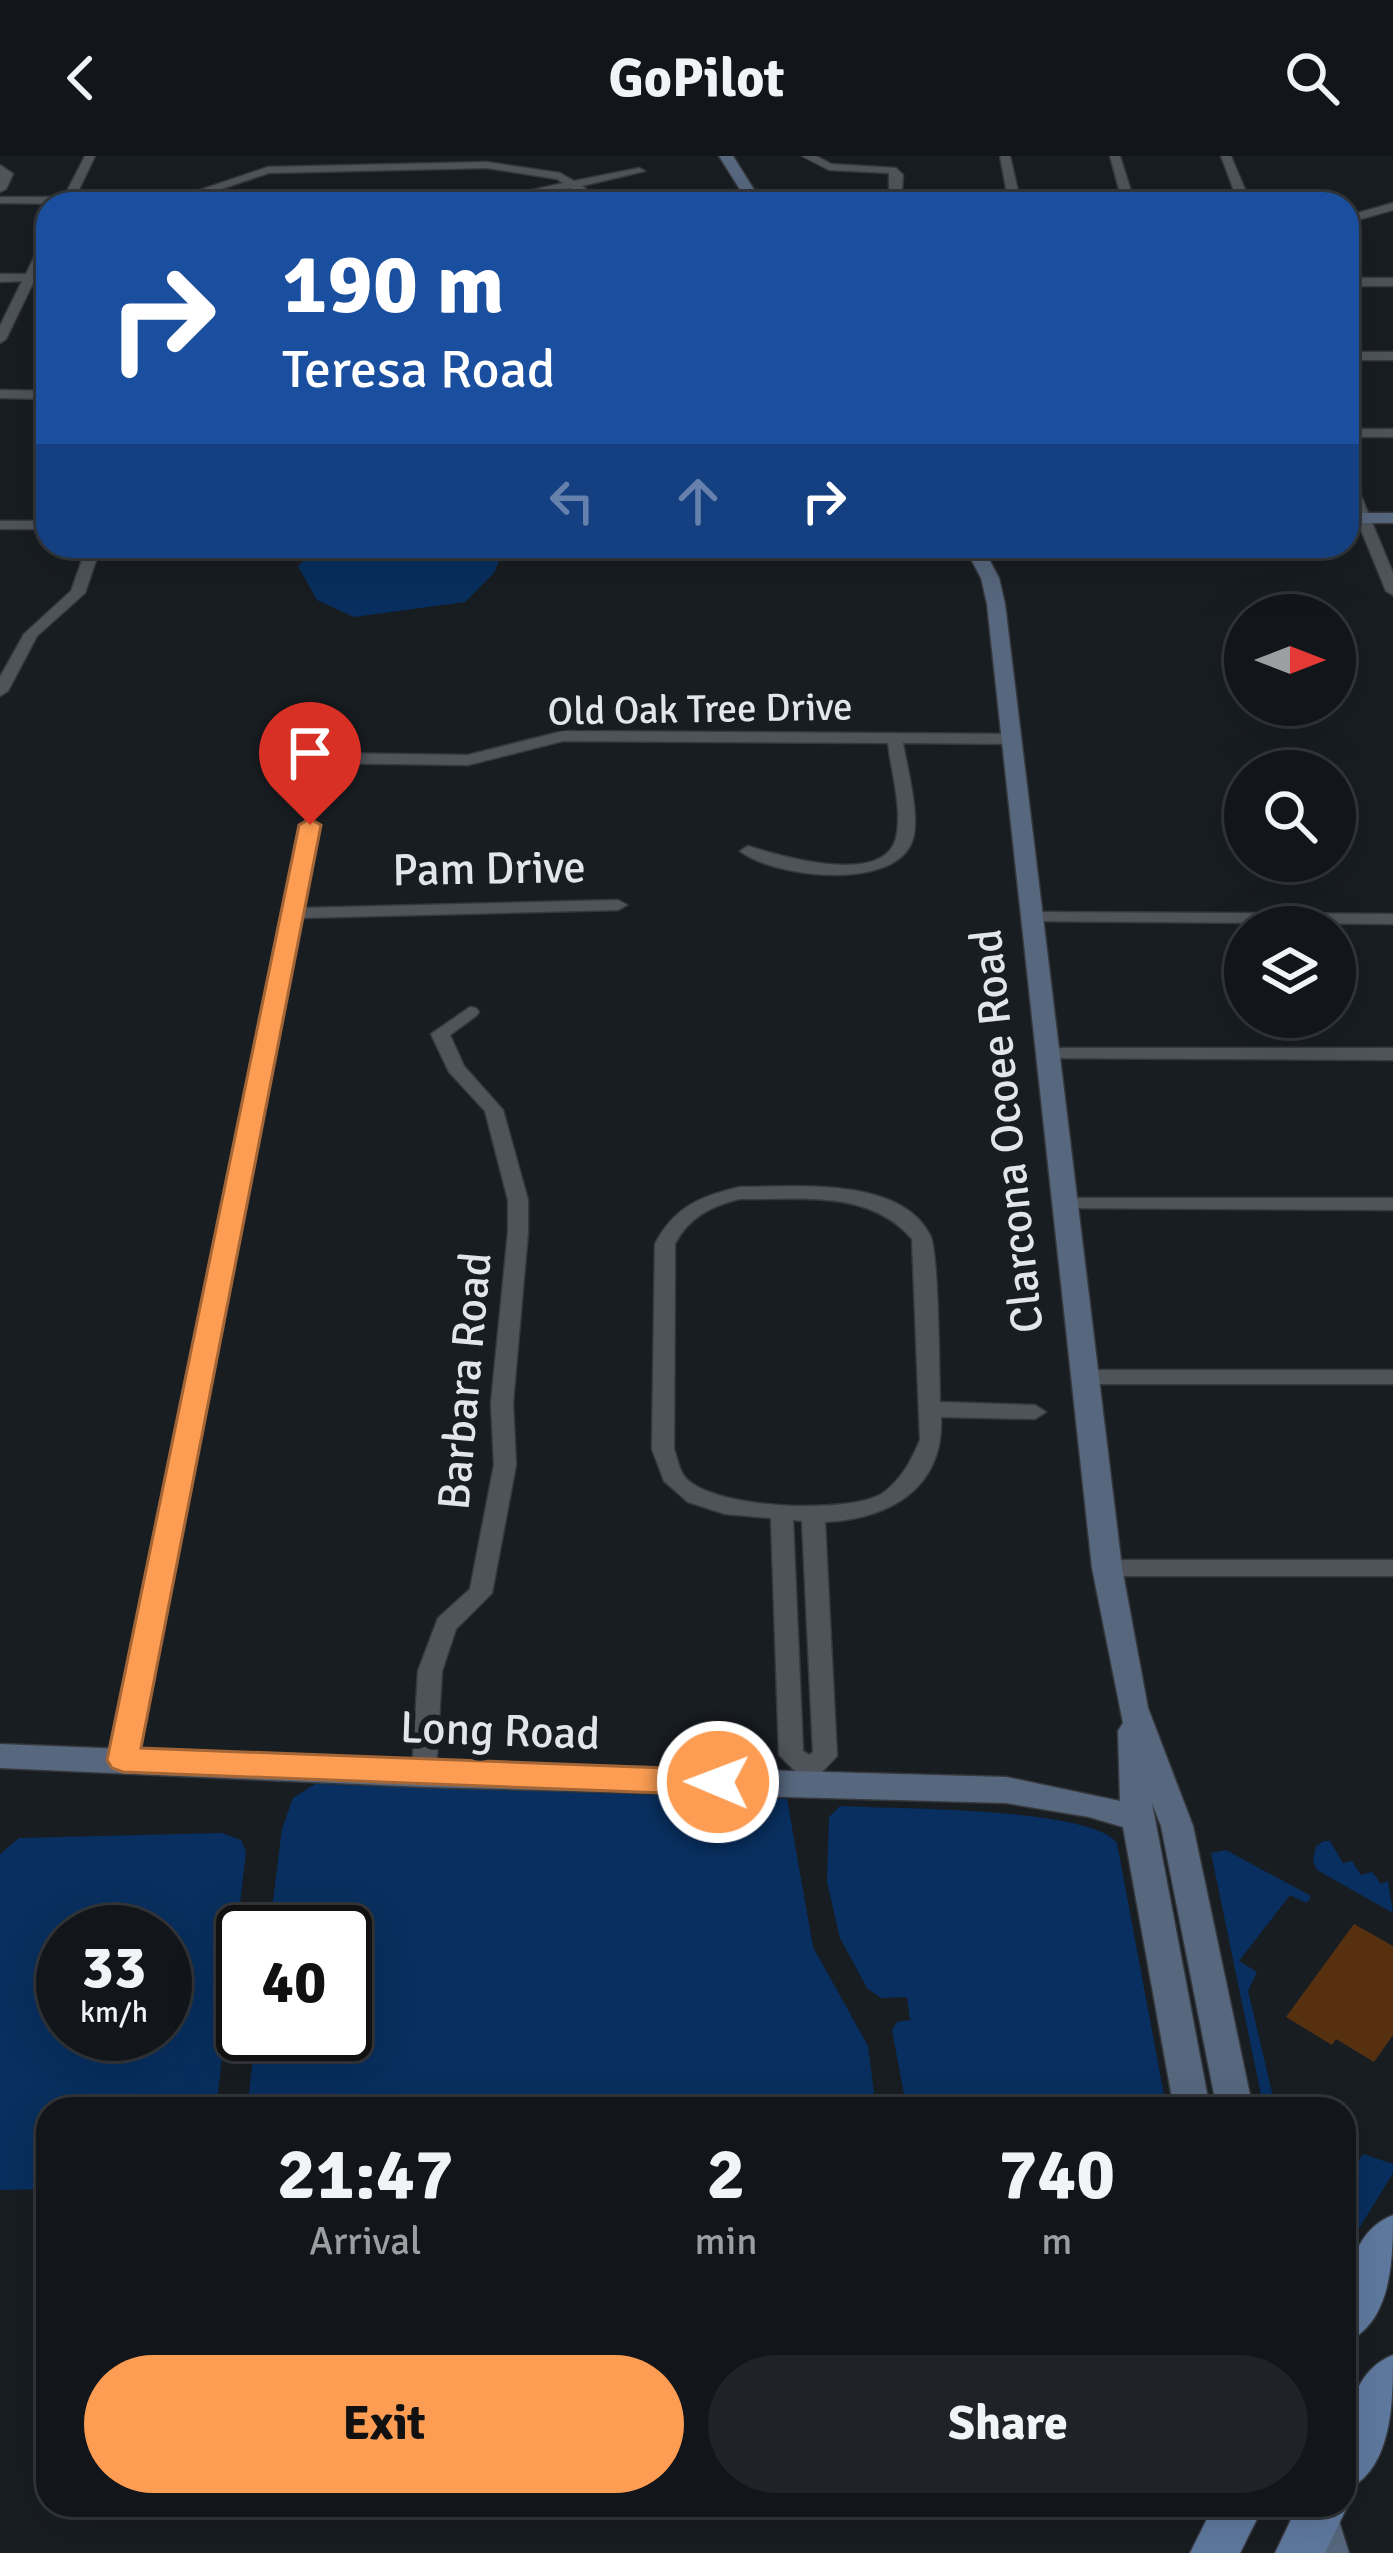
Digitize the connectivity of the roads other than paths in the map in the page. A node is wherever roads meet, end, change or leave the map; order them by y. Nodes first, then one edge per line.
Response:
1 (90, 156) edge
2 (726, 156) edge
3 (807, 156) edge
4 (1006, 156) edge
5 (1115, 156) edge
6 (1226, 156) edge
7 (0, 168) edge
8 (640, 170) dead end
9 (575, 183) junction
10 (0, 189) edge
11 (72, 192) edge
12 (201, 192) edge
13 (533, 192) edge
14 (586, 192) edge
15 (748, 192) edge
16 (896, 192) edge
17 (1013, 192) edge
18 (1126, 192) edge
19 (1240, 192) edge
20 (0, 200) edge
21 (36, 201) edge
22 (1393, 206) edge
23 (1359, 216) edge
24 (36, 265) edge
25 (30, 277) junction
26 (36, 277) edge
27 (0, 278) edge
28 (1359, 282) edge
29 (1393, 282) edge
30 (0, 339) edge
31 (1359, 356) edge
32 (1393, 356) edge
33 (0, 394) edge
34 (36, 394) edge
35 (1359, 433) edge
36 (1393, 433) edge
37 (1359, 518) edge
38 (1393, 518) edge
39 (0, 525) edge
40 (36, 525) edge
41 (1359, 527) edge
42 (90, 558) edge
43 (979, 558) edge
44 (1393, 591) edge
45 (0, 691) edge
46 (895, 740) junction
47 (1013, 740) junction
48 (320, 758) dead end
49 (310, 825) dead end
50 (748, 851) dead end
51 (618, 905) dead end
52 (290, 914) junction
53 (1033, 917) junction
54 (1393, 920) edge
55 (470, 1012) dead end
56 (1048, 1054) junction
57 (1393, 1054) edge
58 (1064, 1204) junction
59 (1393, 1204) edge
60 (1082, 1377) junction
61 (1393, 1377) edge
62 (930, 1409) junction
63 (1035, 1412) dead end
64 (782, 1514) junction
65 (813, 1514) junction
66 (1107, 1568) junction
67 (1393, 1568) edge
68 (1133, 1708) junction
69 (0, 1756) edge
70 (123, 1760) junction
71 (424, 1774) junction
72 (809, 1777) junction
73 (1137, 1819) junction
74 (1205, 1966) junction
75 (1190, 2097) edge
76 (1232, 2097) edge
77 (1393, 2236) edge
78 (1356, 2283) edge
79 (1393, 2377) edge
80 (1356, 2446) edge
81 (1234, 2517) edge
82 (1214, 2553) edge

1 - 11 street
2 - 15 main road
3 - 16 street
4 - 17 street
5 - 18 street
6 - 19 street
7 - 10 street
8 - 9 street
9 - 12 street
9 - 13 street
9 - 14 street
20 - 21 street
22 - 23 street
24 - 25 street
25 - 26 street
25 - 27 street
25 - 30 street
28 - 29 street
31 - 32 street
33 - 34 street
35 - 36 street
37 - 38 main road
39 - 40 street
41 - 44 street
42 - 45 street
43 - 47 main road, Clarcona Ocoee Road
46 - 47 street, Old Oak Tree Drive
46 - 48 street, Old Oak Tree Drive
46 - 50 street
47 - 53 main road, Clarcona Ocoee Road
49 - 52 street
51 - 52 street, Pam Drive
52 - 70 street
53 - 54 street
53 - 56 main road, Clarcona Ocoee Road
55 - 71 street, Barbara Road
56 - 57 street
56 - 58 main road, Clarcona Ocoee Road
58 - 59 street
58 - 60 main road, Clarcona Ocoee Road
60 - 61 street
60 - 66 main road, Clarcona Ocoee Road
62 - 63 street
62 - 64 street
62 - 65 street
64 - 65 street
64 - 72 street
65 - 72 street
66 - 67 street
66 - 68 main road, Clarcona Ocoee Road
68 - 73 main road, Clarcona Ocoee Road
68 - 74 main road, Clarcona Ocoee Road
69 - 70 main road, Long Road
70 - 71 main road, Long Road
71 - 72 main road, Long Road
72 - 73 main road, Long Road
73 - 74 main road
73 - 75 main road, Clarcona Ocoee Road
74 - 76 main road, Clarcona Ocoee Road
77 - 78 main road
79 - 80 main road
81 - 82 main road

